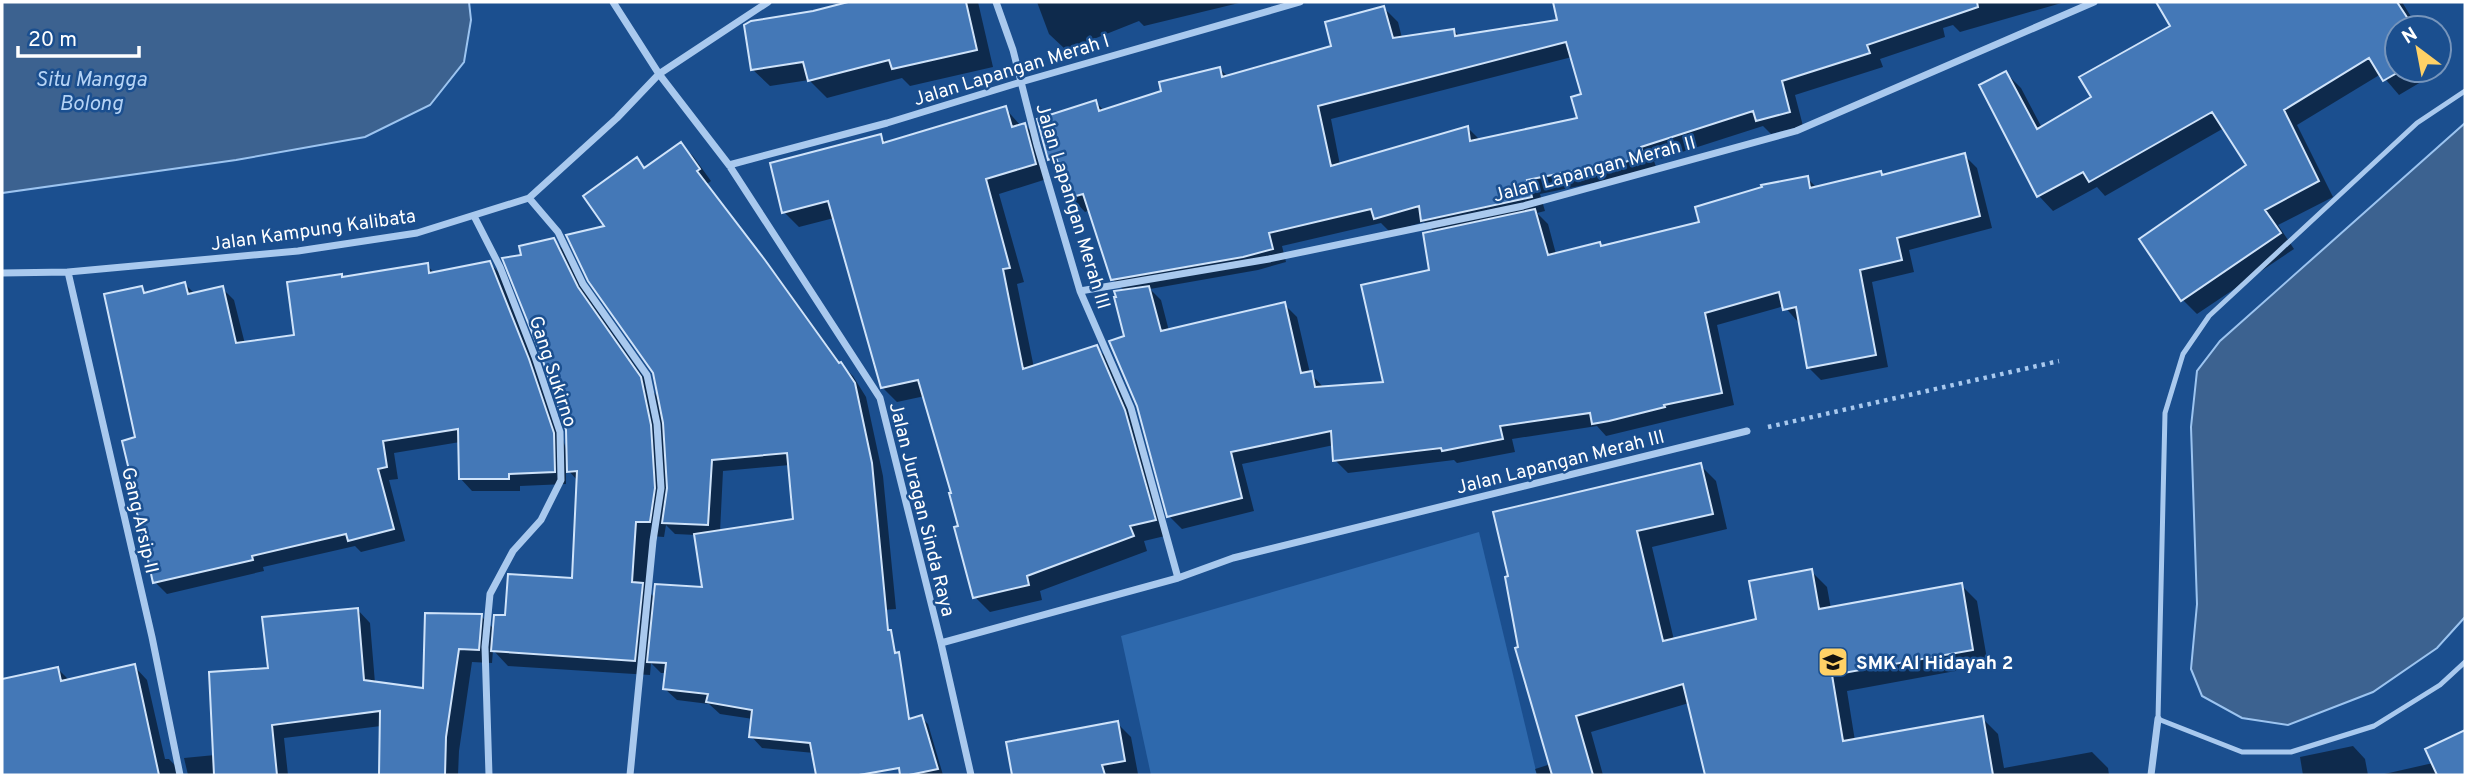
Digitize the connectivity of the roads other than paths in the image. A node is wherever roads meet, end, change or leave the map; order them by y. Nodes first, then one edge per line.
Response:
1 (613, 2) edge
2 (768, 2) edge
3 (996, 2) edge
4 (1300, 2) edge
5 (2094, 2) edge
6 (659, 74) junction
7 (1021, 82) junction
8 (2465, 91) edge
9 (729, 165) junction
10 (529, 198) junction
11 (474, 216) junction
12 (68, 272) junction
13 (2, 273) edge
14 (1080, 291) junction
15 (1747, 431) road end
16 (1178, 578) junction
17 (941, 643) junction
18 (2465, 662) edge
19 (2158, 719) junction
20 (180, 775) edge
21 (489, 775) edge
22 (630, 775) edge
23 (971, 775) edge
24 (2151, 775) edge

1 - 6 street, Jalan Juragan Sinda Raya
2 - 6 street, Jalan Kampung Kalibata
3 - 7 street, Jalan Lapangan Merah III
4 - 7 street, Jalan Lapangan Merah I
5 - 14 street, Jalan Lapangan Merah II
6 - 9 street, Jalan Juragan Sinda Raya
6 - 10 street, Jalan Kampung Kalibata
7 - 9 street, Jalan Lapangan Merah I
7 - 14 street, Jalan Lapangan Merah III
8 - 19 lane
9 - 17 street, Jalan Juragan Sinda Raya
10 - 11 street, Jalan Kampung Kalibata
10 - 22 street
11 - 12 street, Jalan Kampung Kalibata
11 - 21 street, Gang Sukirno
12 - 13 street, Jalan Kampung Kalibata
12 - 20 street, Gang Arsip II
14 - 16 street, Jalan Lapangan Merah III
15 - 16 street, Jalan Lapangan Merah III
16 - 17 street, Jalan Lapangan Merah III
17 - 23 street, Jalan Juragan Sinda Raya
18 - 19 lane
19 - 24 street

